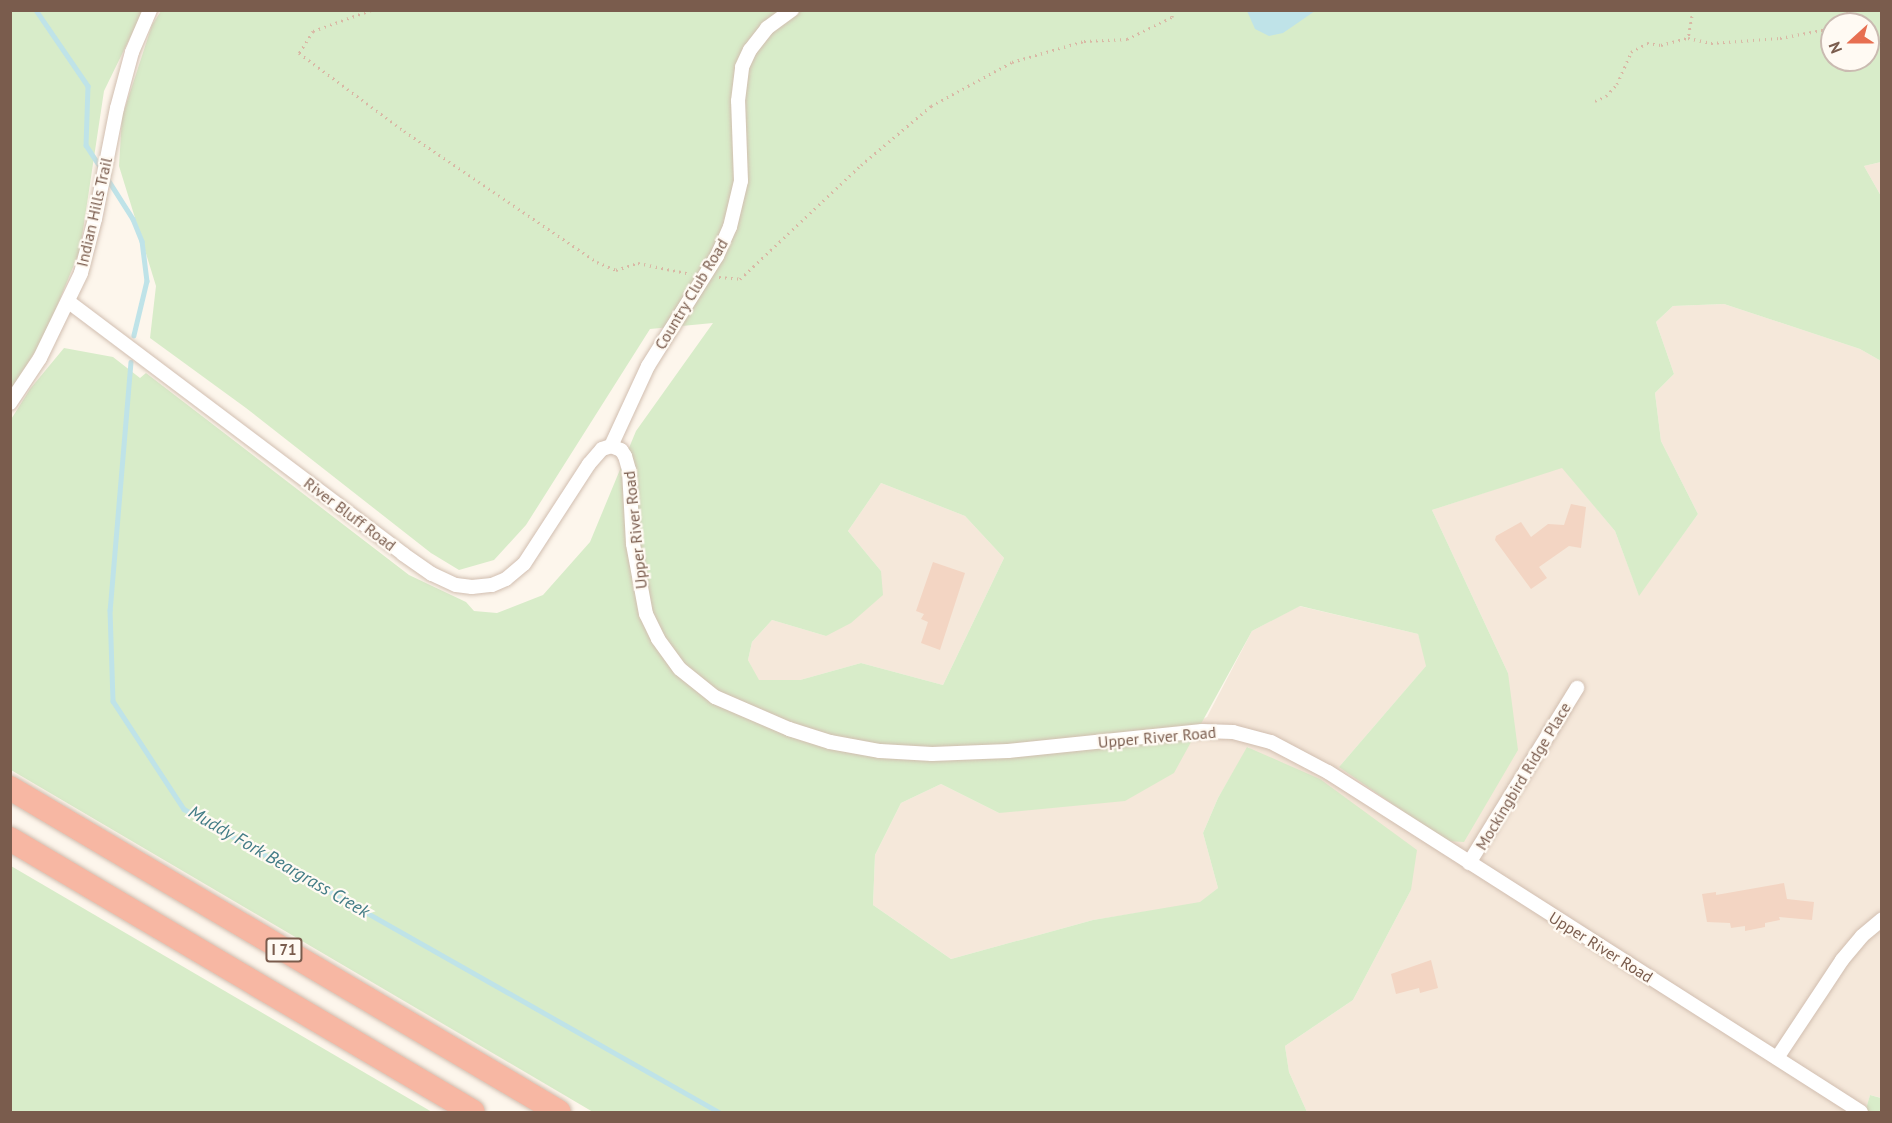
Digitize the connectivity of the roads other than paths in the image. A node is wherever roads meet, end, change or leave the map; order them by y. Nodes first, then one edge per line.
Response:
1 (150, 10) edge
2 (792, 10) edge
3 (69, 302) junction
4 (10, 403) edge
5 (611, 446) junction
6 (1577, 688) dead end
7 (10, 788) edge
8 (10, 839) edge
9 (1469, 863) junction
10 (1881, 919) edge
11 (1777, 1058) junction
12 (473, 1113) edge
13 (558, 1113) edge
14 (1861, 1113) edge

1 - 3 street, Indian Hills Trail
2 - 5 street, Country Club Road
3 - 4 street, Indian Hills Trail
3 - 5 street, River Bluff Road
5 - 9 street, Upper River Road
6 - 9 street, Mockingbird Ridge Place
7 - 13 highway, I 71
8 - 12 highway, I 71
9 - 11 street, Upper River Road
10 - 11 street
11 - 14 street, Upper River Road

